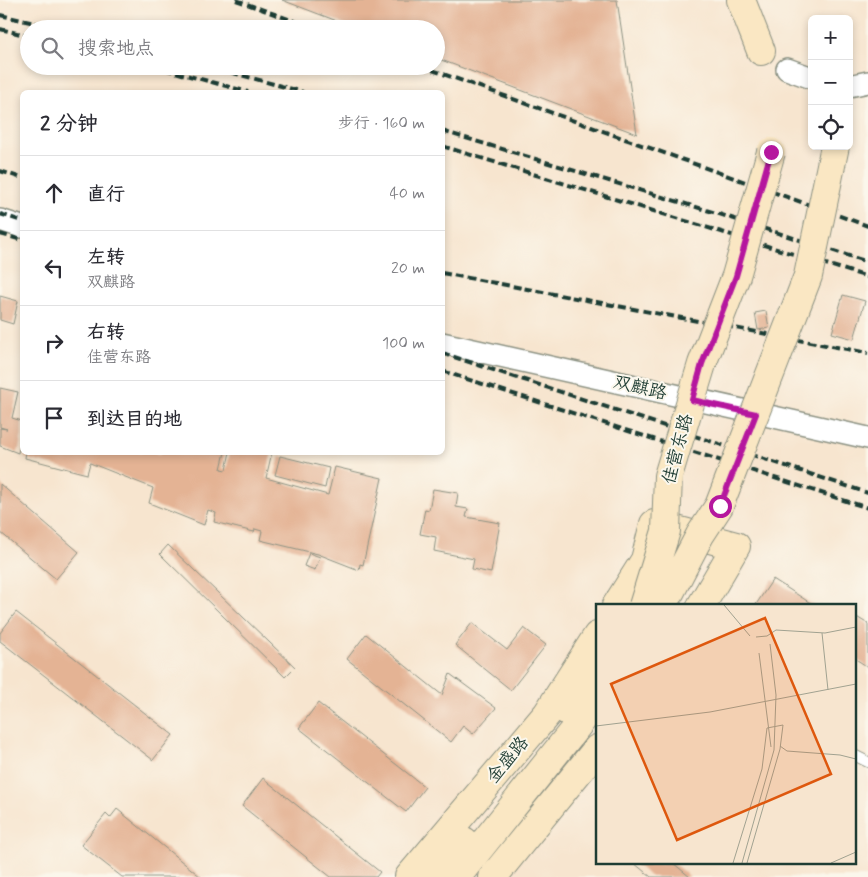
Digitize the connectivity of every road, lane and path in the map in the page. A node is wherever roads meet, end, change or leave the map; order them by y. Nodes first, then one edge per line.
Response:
1 (741, 0) edge
2 (761, 51) dead end
3 (787, 69) dead end
4 (808, 77) edge
5 (868, 82) edge
6 (853, 85) edge
7 (834, 150) edge
8 (771, 152) dead end
9 (0, 220) edge
10 (20, 226) edge
11 (445, 344) edge
12 (692, 400) junction
13 (756, 414) junction
14 (868, 438) edge
15 (617, 604) edge
16 (644, 604) edge
17 (664, 604) edge
18 (702, 604) edge
19 (596, 638) edge
20 (596, 675) edge
21 (596, 702) edge
22 (596, 749) edge
23 (856, 757) edge
24 (868, 762) edge
25 (409, 877) edge
26 (435, 877) edge
27 (456, 877) edge
28 (493, 877) edge

1 - 2 street
3 - 4 street
5 - 6 street
7 - 13 street, bridge
8 - 12 street, 佳营东路, bridge
9 - 10 street
11 - 12 street, 双麒路
12 - 13 street, 双麒路
12 - 16 street, 佳营东路, bridge
13 - 14 street, 双麒路
13 - 17 street, bridge
15 - 18 street
19 - 25 street, 金盛路
20 - 26 street
21 - 27 street
22 - 28 street
23 - 24 lane

